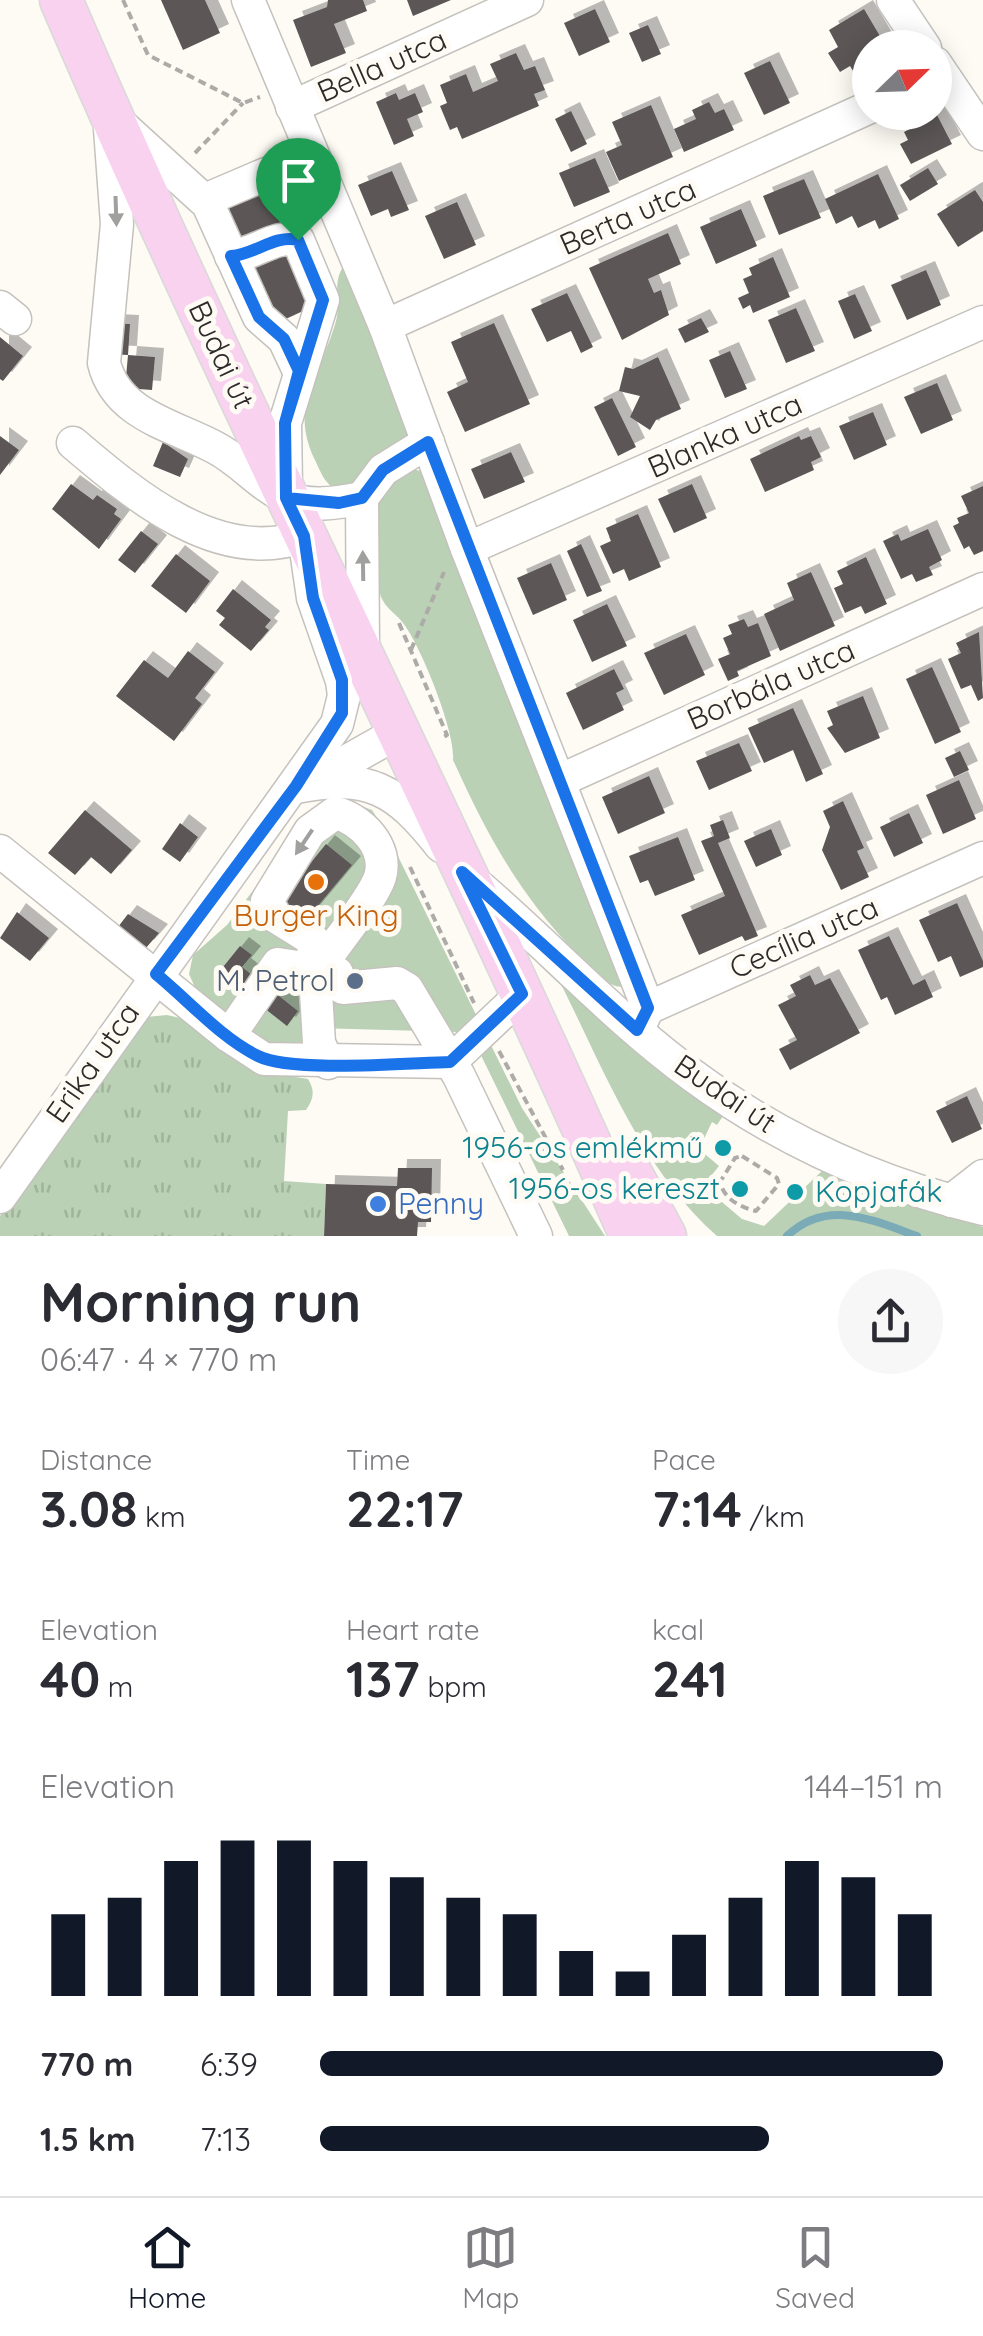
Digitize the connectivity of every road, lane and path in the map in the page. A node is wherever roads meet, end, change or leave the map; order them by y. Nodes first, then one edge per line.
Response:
1 (60, 0) edge
2 (123, 0) edge
3 (248, 0) edge
4 (527, 0) edge
5 (893, 0) edge
6 (912, 30) edge
7 (952, 91) edge
8 (288, 97) junction
9 (243, 104) junction
10 (109, 114) junction
11 (852, 116) edge
12 (983, 134) edge
13 (266, 174) dead end
14 (210, 198) junction
15 (231, 256) junction
16 (983, 322) edge
17 (386, 326) junction
18 (299, 371) junction
19 (428, 442) junction
20 (73, 443) dead end
21 (362, 498) junction
22 (295, 517) junction
23 (467, 550) junction
24 (983, 590) edge
25 (411, 650) dead end
26 (364, 664) junction
27 (396, 734) junction
28 (327, 740) junction
29 (559, 782) junction
30 (296, 786) junction
31 (0, 851) edge
32 (983, 858) edge
33 (393, 868) junction
34 (462, 872) junction
35 (318, 970) junction
36 (156, 974) junction
37 (522, 994) junction
38 (642, 1019) junction
39 (487, 1029) junction
40 (229, 1036) junction
41 (450, 1062) junction
42 (328, 1064) junction
43 (557, 1064) junction
44 (747, 1159) joint
45 (632, 1174) junction
46 (566, 1176) dead end
47 (983, 1176) edge
48 (0, 1197) edge
49 (950, 1202) junction
50 (983, 1209) edge
51 (536, 1236) edge
52 (632, 1236) edge
53 (666, 1236) edge
54 (697, 1236) edge

1 - 10 main road, Budai út
2 - 9 path
3 - 8 street
4 - 8 street, Bella utca
5 - 6 street
7 - 12 street
8 - 9 path
8 - 17 street
9 - 14 path
10 - 14 street
10 - 22 main road, Budai út
10 -> 22 street
11 - 17 street, Berta utca
13 - 14 street
14 - 15 street
15 - 18 street
15 - 18 street, Erika utca
16 - 23 street, Blanka utca
17 - 19 street
18 - 22 street, Erika utca
19 - 21 street
19 - 23 street
20 - 22 street
21 - 22 street
26 -> 21 street
22 - 26 main road, Budai út
22 - 28 street, Erika utca
23 - 25 path
23 - 29 street
24 - 29 street, Borbála utca
26 - 27 main road, Budai út
27 - 28 street
27 - 30 street, Erika utca
27 - 34 main road, Budai út
28 - 30 street, Erika utca
29 - 38 street
30 - 34 street
30 - 36 street, Erika utca
31 - 36 street
32 - 38 street, Cecília utca
33 - 35 street
33 -> 35 street
33 - 39 path
34 - 37 main road, Budai út
34 - 38 street, Budai út
35 - 40 street
35 - 41 street
35 - 42 street
36 - 40 street
36 - 48 street, Erika utca
37 - 39 street
37 - 43 main road, Budai út
38 - 49 street, Budai út
39 - 41 street
39 - 46 path
40 - 42 street
41 - 42 street
41 - 51 street
43 - 45 main road, Budai út
43 - 52 main road, Budai út
44 - 44 path
45 - 53 main road, Budai út
45 - 54 main road
47 - 49 street
49 - 50 street, Budai út

